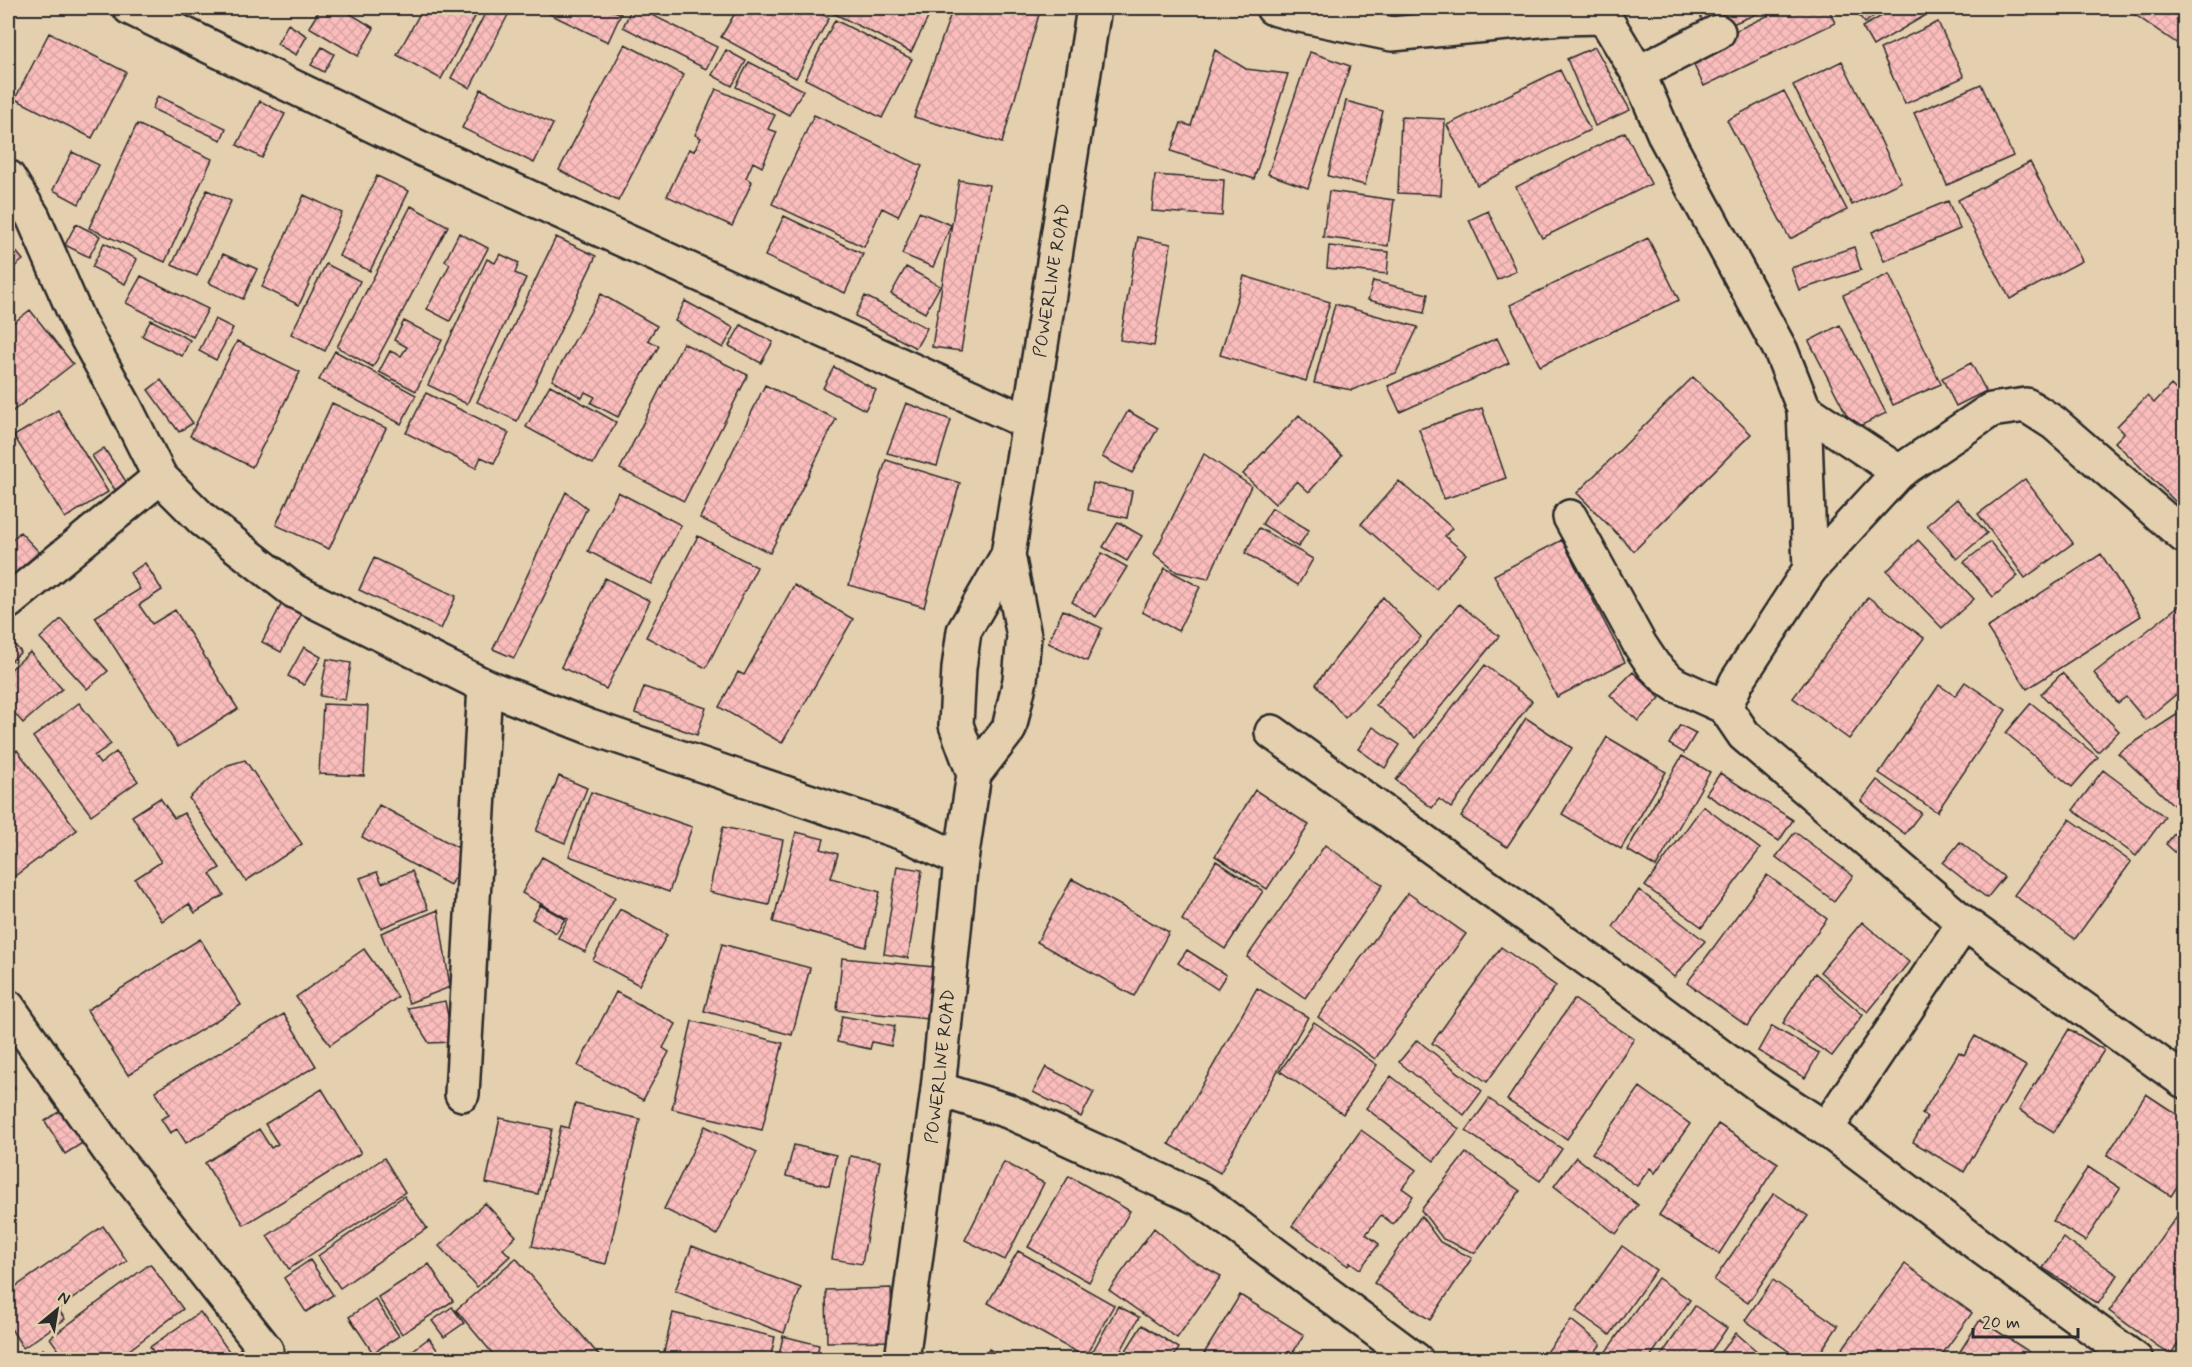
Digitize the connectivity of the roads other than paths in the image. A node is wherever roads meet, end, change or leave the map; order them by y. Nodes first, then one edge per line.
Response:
1 (130, 8) edge
2 (1094, 8) edge
3 (1273, 8) edge
4 (1601, 12) edge
5 (1718, 32) dead end
6 (1638, 73) junction
7 (8, 177) edge
8 (1804, 409) junction
9 (1029, 423) junction
10 (1899, 472) junction
11 (160, 477) junction
12 (1570, 517) dead end
13 (2184, 536) edge
14 (1008, 555) junction
15 (1810, 569) junction
16 (8, 602) edge
17 (485, 686) junction
18 (1725, 707) junction
19 (1272, 732) dead end
20 (974, 774) junction
21 (961, 860) junction
22 (1964, 923) junction
23 (8, 1007) edge
24 (2184, 1081) edge
25 (938, 1089) junction
26 (462, 1094) dead end
27 (1826, 1129) junction
28 (265, 1356) edge
29 (902, 1359) edge
30 (1416, 1359) edge
31 (2136, 1359) edge

1 - 9 street
2 - 9 street, POWERLINE ROAD
3 - 4 street
4 - 6 street
5 - 6 street
6 - 8 street
7 - 11 street
8 - 10 street
8 - 15 street
9 - 14 street, POWERLINE ROAD
10 - 13 street
10 - 15 street
11 - 16 street
11 - 17 street
12 - 18 street
14 - 20 street, POWERLINE ROAD
14 - 20 street, POWERLINE ROAD
15 - 18 street
17 - 21 street
17 - 26 street
18 - 22 street
19 - 27 street
20 - 21 street, POWERLINE ROAD
21 - 25 street, POWERLINE ROAD
22 - 24 street
22 - 27 street
23 - 28 street
25 - 29 street, POWERLINE ROAD
25 - 30 street
27 - 31 street

